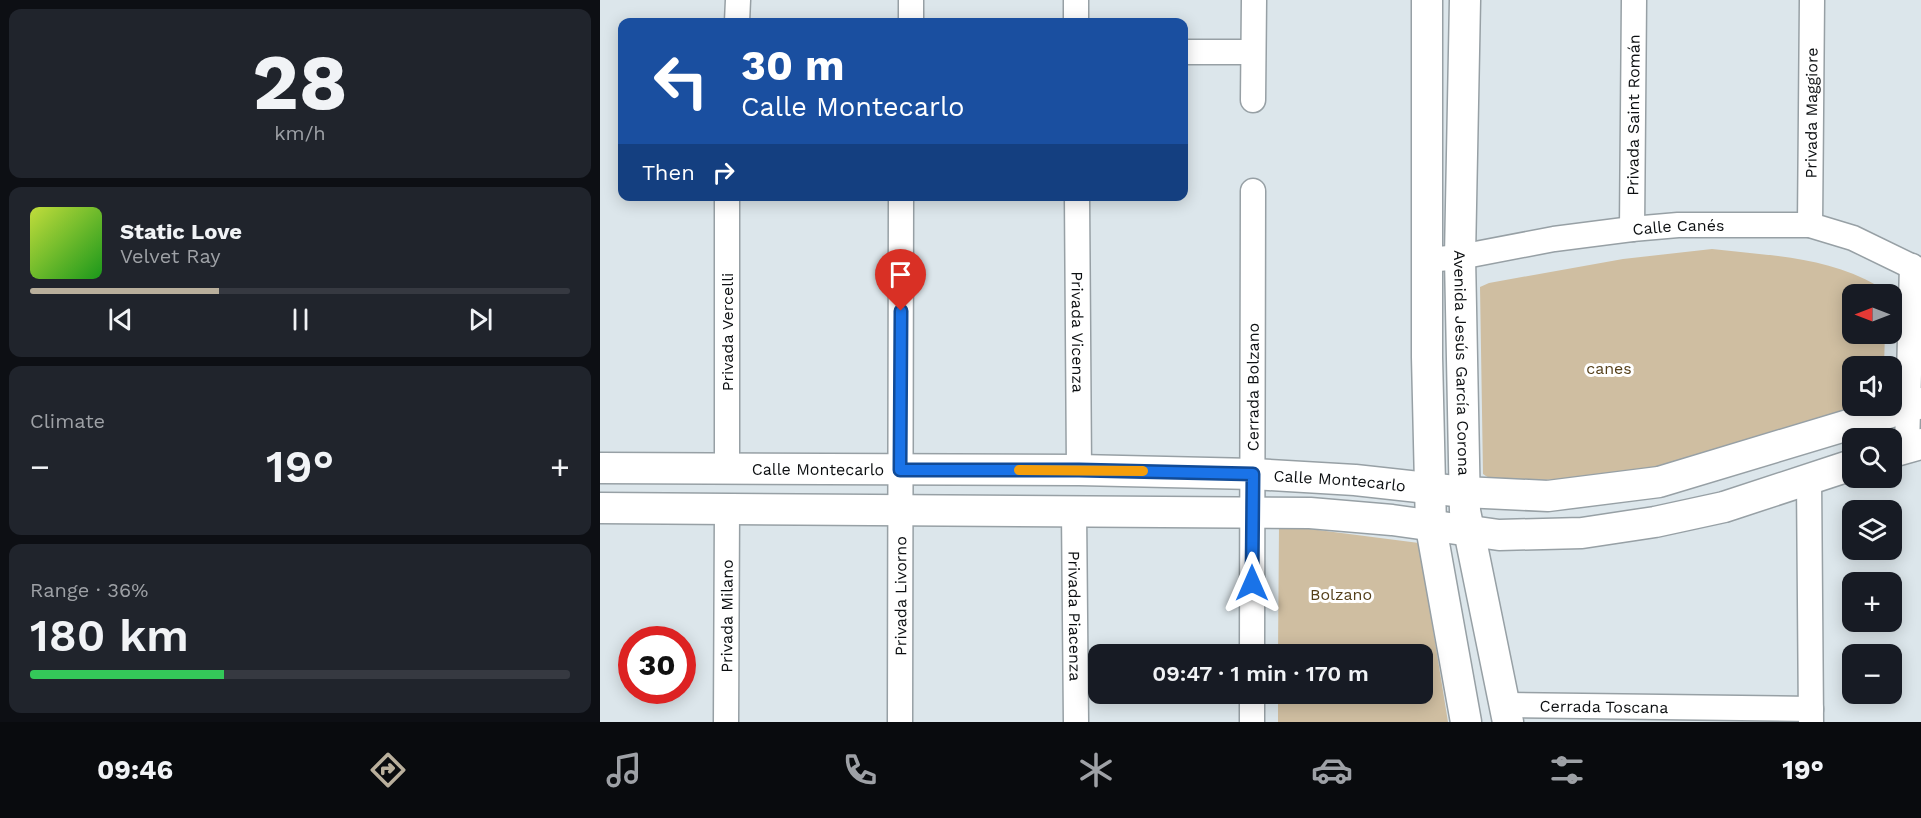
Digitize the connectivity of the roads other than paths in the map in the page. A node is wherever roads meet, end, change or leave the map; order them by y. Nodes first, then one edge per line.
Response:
1 (738, 0) edge
2 (911, 0) edge
3 (1076, 0) edge
4 (1254, 0) edge
5 (1427, 0) edge
6 (1465, 0) edge
7 (1634, 0) edge
8 (1812, 0) edge
9 (737, 18) edge
10 (911, 18) edge
11 (1076, 18) edge
12 (1188, 52) edge
13 (1253, 52) junction
14 (1253, 100) dead end
15 (1253, 191) dead end
16 (727, 201) edge
17 (901, 201) edge
18 (1077, 201) edge
19 (1810, 225) junction
20 (1632, 229) junction
21 (1460, 257) junction
22 (1427, 260) junction
23 (1916, 268) edge
24 (1914, 405) edge
25 (1907, 448) edge
26 (600, 468) edge
27 (727, 468) junction
28 (1842, 468) edge
29 (900, 470) junction
30 (1079, 470) junction
31 (1253, 474) junction
32 (1809, 478) junction
33 (1430, 487) junction
34 (1464, 492) junction
35 (600, 508) edge
36 (727, 509) junction
37 (1074, 511) junction
38 (899, 512) junction
39 (1252, 512) junction
40 (1431, 527) junction
41 (1467, 531) junction
42 (1252, 644) edge
43 (1252, 704) edge
44 (1507, 714) edge
45 (1811, 716) edge
46 (726, 722) edge
47 (900, 722) edge
48 (1076, 722) edge
49 (1252, 722) edge
50 (1466, 722) edge

1 - 9 street
2 - 10 street
3 - 11 street
4 - 13 street
5 - 22 street, Avenida Jesús García Corona
6 - 21 street, Avenida Jesús García Corona
7 - 20 street, Privada Saint Román
8 - 19 street, Privada Maggiore
12 - 13 street
13 - 14 street
15 - 31 street, Cerrada Bolzano
16 - 27 street, Privada Vercelli
17 - 29 street, Privada Livorno
18 - 30 street, Privada Vicenza
19 - 20 street, Calle Canés
19 - 23 street, Calle Canés
20 - 21 street, Calle Canés
21 - 22 street, Calle Canés
21 - 34 street, Avenida Jesús García Corona
22 - 33 street, Avenida Jesús García Corona
23 - 24 street
24 - 25 street
24 - 34 street, Calle Montecarlo
26 - 27 street, Calle Montecarlo
27 - 29 street, Calle Montecarlo
28 - 32 street
29 - 30 street, Calle Montecarlo
29 - 38 street, Privada Livorno
30 - 31 street, Calle Montecarlo
31 - 33 street, Calle Montecarlo
31 - 39 street, Cerrada Bolzano
32 - 41 street
32 - 45 street, Cerrada Toscana
33 - 34 street, Calle Montecarlo
33 - 40 street, Avenida Jesús García Corona
34 - 41 street, Avenida Jesús García Corona
35 - 36 street
36 - 38 street
36 - 46 street, Privada Milano
37 - 38 street
37 - 39 street
37 - 48 street, Privada Piacenza
38 - 47 street, Privada Livorno
39 - 40 street
39 - 42 street, Cerrada Bolzano
40 - 41 street
40 - 50 street, Avenida Jesús García Corona
41 - 44 street, Avenida Jesús García Corona
43 - 49 street
44 - 45 street, Cerrada Toscana

